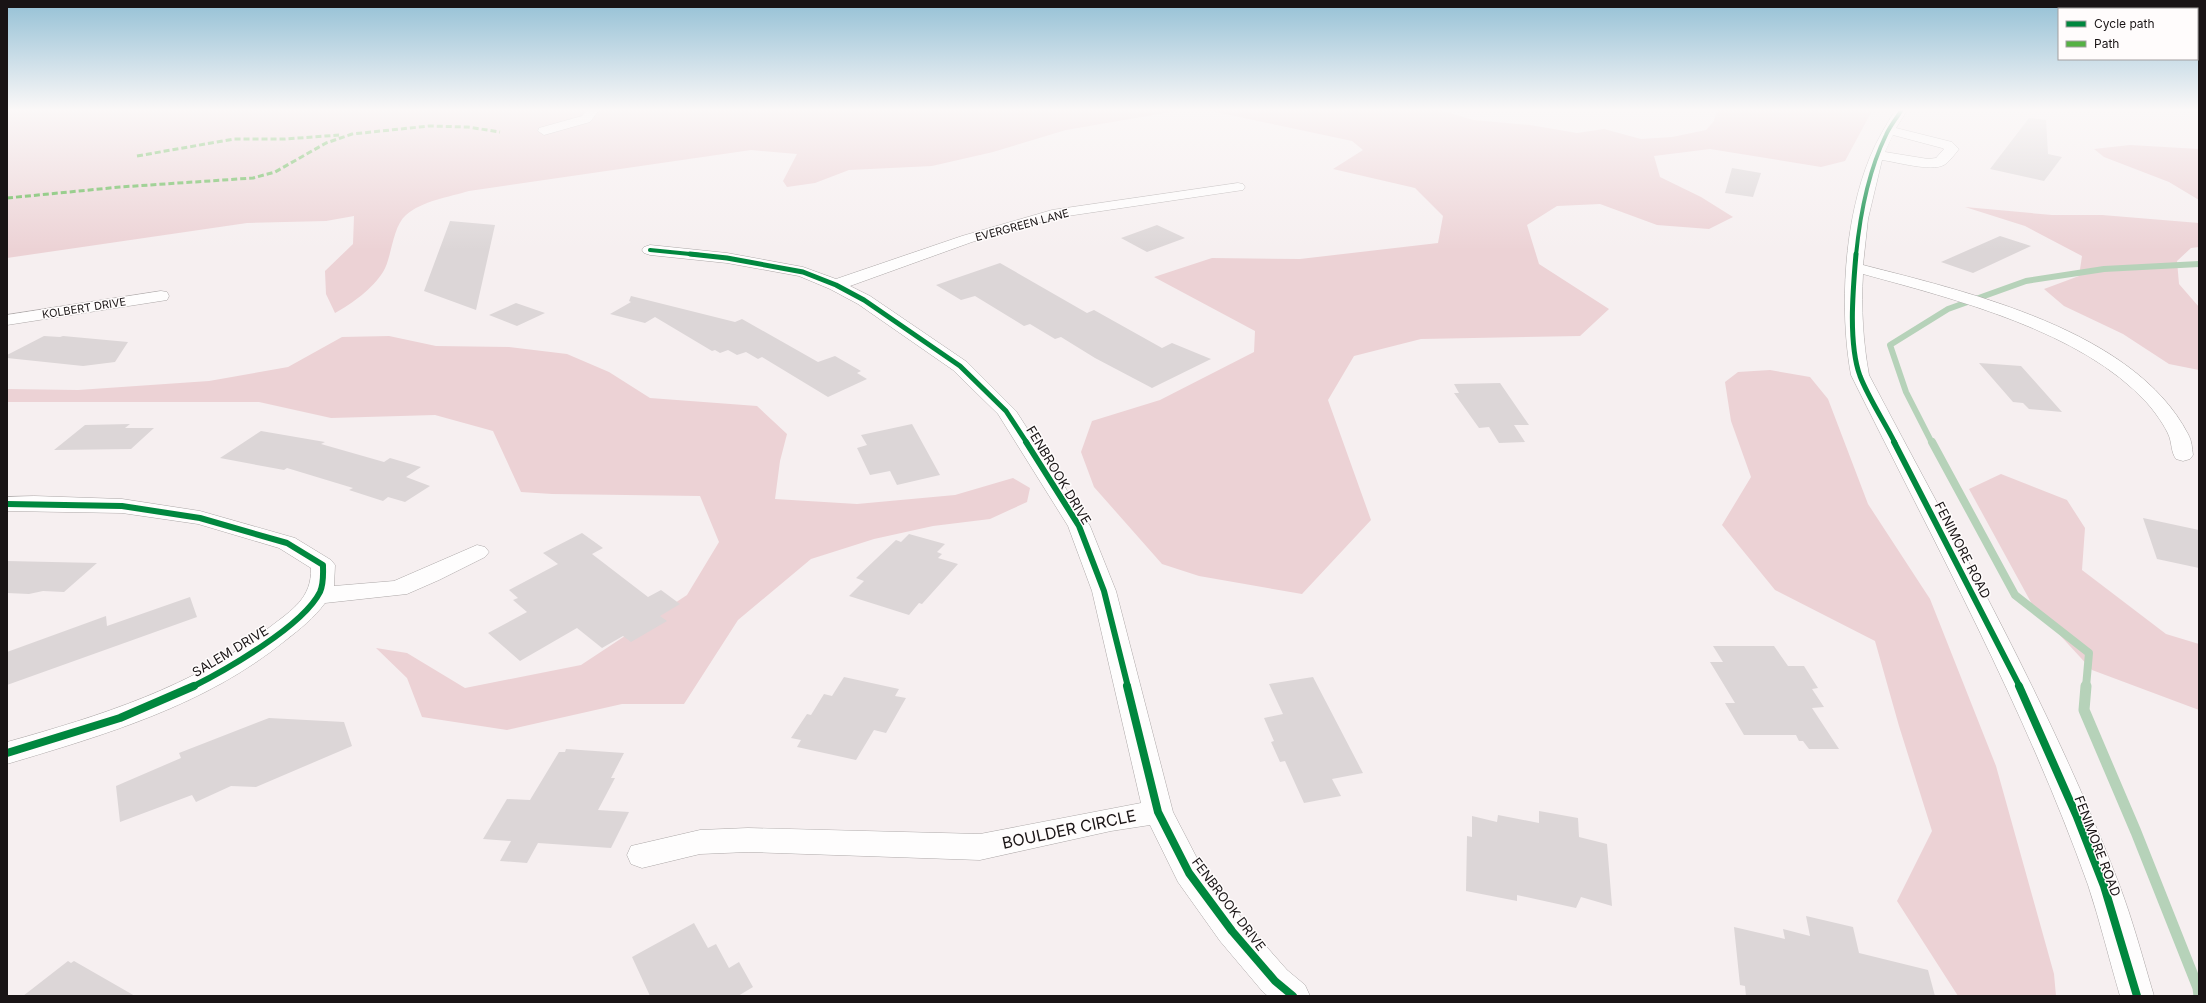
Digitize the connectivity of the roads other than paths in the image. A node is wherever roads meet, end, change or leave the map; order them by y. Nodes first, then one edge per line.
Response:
1 (1878, 156) joint
2 (1946, 156) edge
3 (1238, 187) dead end
4 (650, 250) dead end
5 (1854, 267) junction
6 (836, 285) junction
7 (161, 296) dead end
8 (7, 320) edge
9 (2183, 455) dead end
10 (7, 504) edge
11 (477, 552) dead end
12 (316, 596) junction
13 (7, 753) edge
14 (1158, 812) junction
15 (642, 855) dead end
16 (1293, 996) edge
17 (2137, 996) edge

1 - 2 street
1 - 5 street, FENIMORE ROAD
3 - 6 street, EVERGREEN LANE
4 - 6 street, FENBROOK DRIVE
5 - 9 street
5 - 17 street, FENIMORE ROAD
6 - 14 street, FENBROOK DRIVE
7 - 8 street, KOLBERT DRIVE
10 - 12 street, SALEM DRIVE
11 - 12 street
12 - 13 street, SALEM DRIVE
14 - 15 street, BOULDER CIRCLE
14 - 16 street, FENBROOK DRIVE

